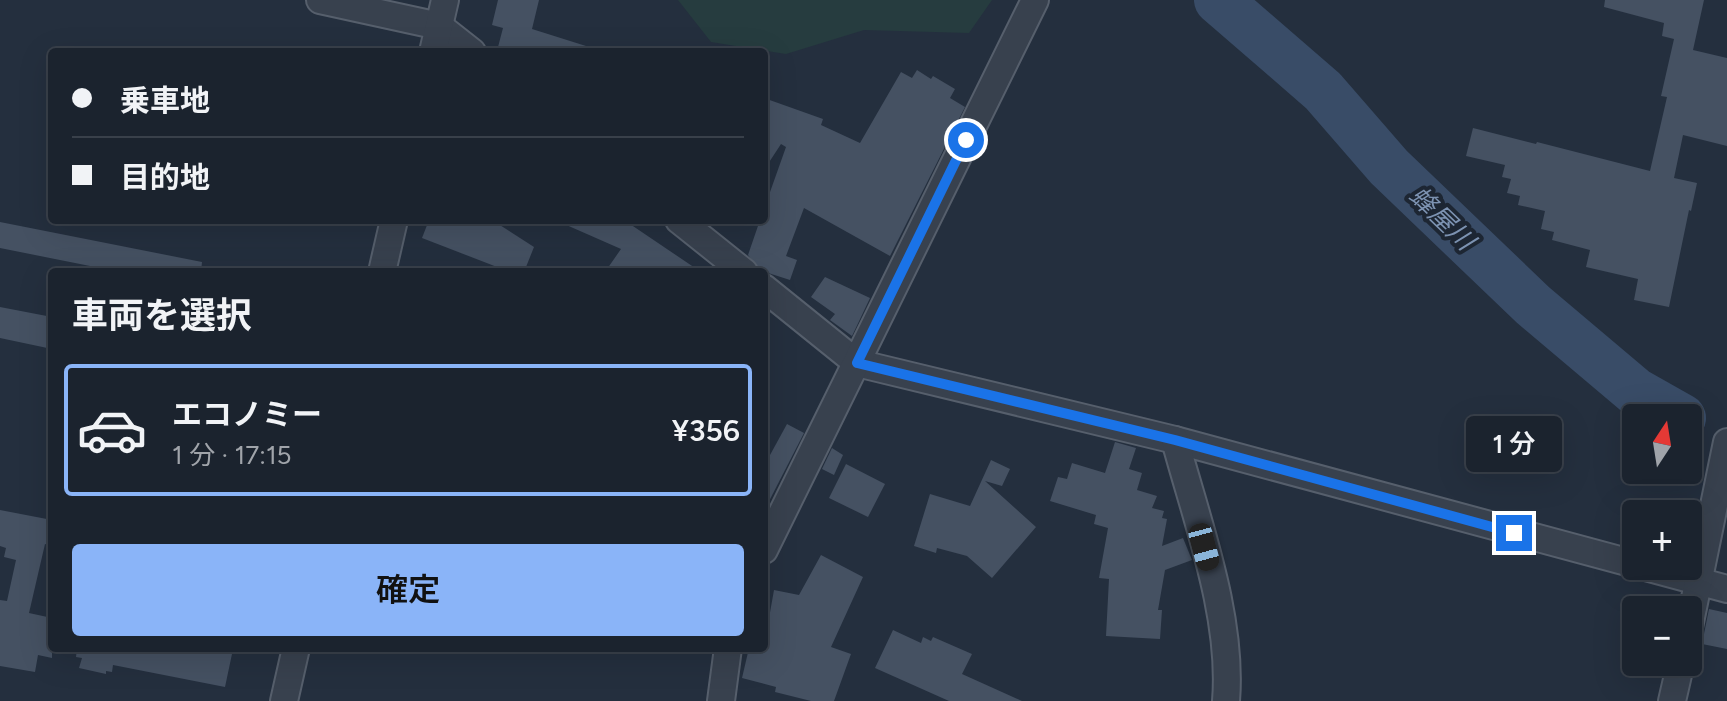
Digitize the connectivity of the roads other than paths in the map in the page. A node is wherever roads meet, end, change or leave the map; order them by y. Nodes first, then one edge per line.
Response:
1 (320, 0) edge
2 (445, 0) edge
3 (1035, 0) edge
4 (439, 26) junction
5 (434, 48) edge
6 (467, 48) edge
7 (393, 224) edge
8 (684, 224) edge
9 (383, 268) edge
10 (739, 268) edge
11 (768, 291) edge
12 (857, 363) junction
13 (1175, 440) junction
14 (1725, 451) edge
15 (768, 542) edge
16 (1699, 583) junction
17 (1727, 589) edge
18 (1696, 596) edge
19 (295, 652) edge
20 (727, 652) edge
21 (1678, 676) edge
22 (284, 701) edge
23 (721, 701) edge
24 (1226, 701) edge
25 (1672, 701) edge

1 - 4 street
2 - 4 street
3 - 12 street
4 - 5 street
4 - 6 street
7 - 9 street
8 - 10 street
11 - 12 street
12 - 13 street
12 - 15 street
13 - 16 street
13 - 24 street
14 - 16 street
16 - 17 street
16 - 18 street
19 - 22 street
20 - 23 street
21 - 25 street

